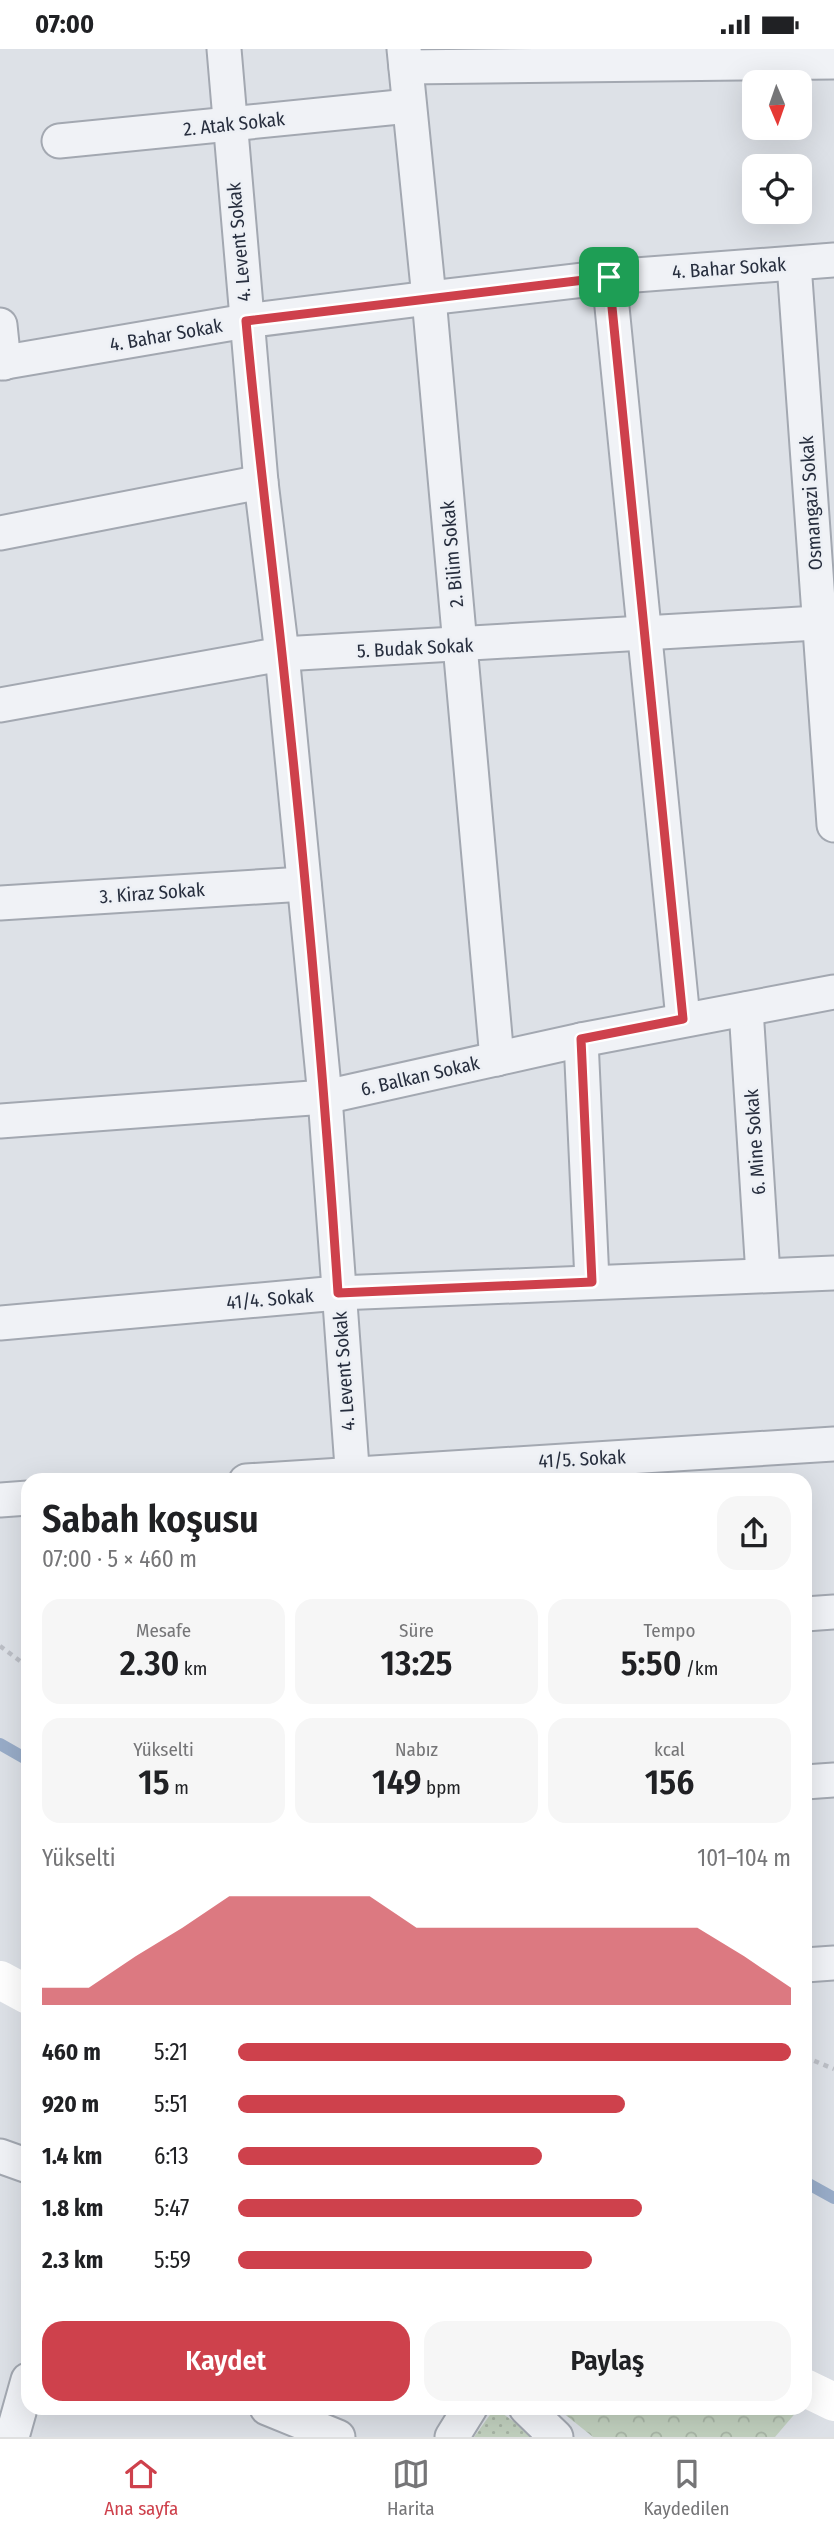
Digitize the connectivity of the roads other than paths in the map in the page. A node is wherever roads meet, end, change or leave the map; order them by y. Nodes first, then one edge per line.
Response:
1 (224, 49) edge
2 (405, 58) edge
3 (834, 62) edge
4 (409, 106) junction
5 (230, 125) junction
6 (59, 141) dead end
7 (834, 260) edge
8 (794, 264) junction
9 (609, 277) junction
10 (429, 297) junction
11 (246, 321) junction
12 (0, 325) edge
13 (2, 363) edge
14 (261, 482) junction
15 (0, 533) edge
16 (827, 623) edge
17 (643, 632) junction
18 (461, 646) junction
19 (282, 655) junction
20 (0, 705) edge
21 (834, 825) edge
22 (304, 884) junction
23 (0, 903) edge
24 (834, 992) edge
25 (746, 1009) junction
26 (683, 1019) junction
27 (581, 1039) junction
28 (497, 1059) junction
29 (325, 1097) junction
30 (0, 1121) edge
31 (834, 1273) edge
32 (763, 1275) junction
33 (592, 1282) junction
34 (338, 1293) junction
35 (0, 1323) edge
36 (834, 1444) edge
37 (352, 1473) edge
38 (397, 1473) edge
39 (21, 1498) edge
40 (0, 1500) edge
41 (834, 1612) edge
42 (812, 1614) edge
43 (834, 1780) edge
44 (812, 1782) edge
45 (834, 1963) edge
46 (812, 1965) edge
47 (0, 1980) edge
48 (21, 1991) edge
49 (0, 2156) edge
50 (21, 2164) edge
51 (812, 2391) edge
52 (834, 2402) edge
53 (21, 2405) edge
54 (284, 2415) edge
55 (466, 2415) edge
56 (533, 2415) edge
57 (12, 2437) edge
58 (338, 2437) edge
59 (452, 2437) edge
60 (556, 2437) edge

1 - 5 street, 4. Levent Sokak
2 - 3 street
2 - 4 street, 2. Bilim Sokak
4 - 5 street, 2. Atak Sokak
4 - 10 street, 2. Bilim Sokak
5 - 6 street, 2. Atak Sokak
5 - 11 street, 4. Levent Sokak
7 - 8 street, 4. Bahar Sokak
8 - 9 street, 4. Bahar Sokak
8 - 16 street, Osmangazi Sokak
9 - 10 street, 4. Bahar Sokak
9 - 17 street
10 - 11 street, 4. Bahar Sokak
10 - 18 street, 2. Bilim Sokak
11 - 13 street, 4. Bahar Sokak
11 - 14 street, 4. Levent Sokak
12 - 13 street
14 - 15 street
14 - 19 street, 4. Levent Sokak
16 - 17 street, 5. Budak Sokak
16 - 21 street, Osmangazi Sokak
17 - 18 street, 5. Budak Sokak
17 - 26 street
18 - 19 street, 5. Budak Sokak
18 - 28 street, 2. Bilim Sokak
19 - 20 street, 5. Budak Sokak
19 - 22 street, 4. Levent Sokak
22 - 23 street, 3. Kiraz Sokak
22 - 29 street, 4. Levent Sokak
24 - 25 street, 6. Balkan Sokak
25 - 26 street, 6. Balkan Sokak
25 - 32 street, 6. Mine Sokak
26 - 27 street, 6. Balkan Sokak
27 - 28 street, 6. Balkan Sokak
27 - 33 street
28 - 29 street, 6. Balkan Sokak
29 - 30 street, 6. Balkan Sokak
29 - 34 street, 4. Levent Sokak
31 - 32 street, 41/4. Sokak
32 - 33 street, 41/4. Sokak
33 - 34 street, 41/4. Sokak
34 - 35 street, 41/4. Sokak
34 - 37 street, 4. Levent Sokak
36 - 38 street, 41/5. Sokak
39 - 40 street
41 - 42 street
43 - 44 street
45 - 46 street
47 - 48 main road
49 - 50 street
51 - 52 main road
53 - 57 street
54 - 58 street
55 - 59 street
56 - 60 street

